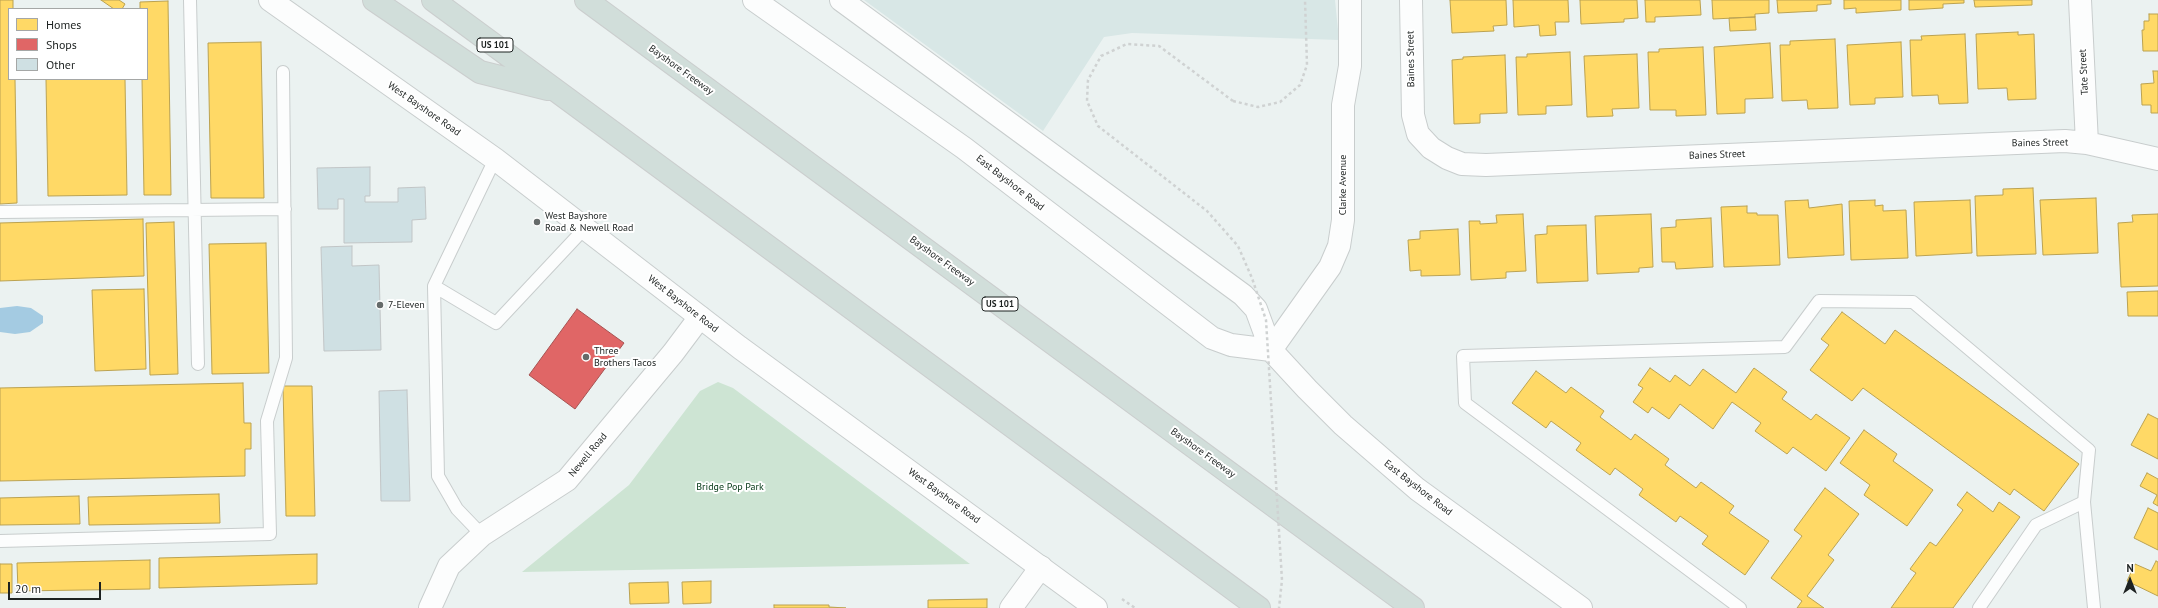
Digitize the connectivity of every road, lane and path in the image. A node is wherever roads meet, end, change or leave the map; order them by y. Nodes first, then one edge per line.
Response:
1 (190, 0) edge
2 (270, 0) edge
3 (374, 0) edge
4 (433, 0) edge
5 (586, 0) edge
6 (754, 0) edge
7 (841, 0) edge
8 (1305, 0) edge
9 (1350, 0) edge
10 (1410, 0) edge
11 (2080, 0) edge
12 (283, 72) dead end
13 (557, 91) junction
14 (2087, 144) junction
15 (495, 159) junction
16 (2158, 159) edge
17 (194, 210) junction
18 (285, 210) junction
19 (0, 212) edge
20 (585, 228) junction
21 (434, 286) junction
22 (700, 317) junction
23 (1271, 350) junction
24 (198, 364) dead end
25 (2084, 502) junction
26 (482, 535) junction
27 (0, 541) edge
28 (1041, 567) junction
29 (430, 608) edge
30 (1010, 608) edge
31 (1096, 608) edge
32 (1259, 608) edge
33 (1279, 608) edge
34 (1413, 608) edge
35 (1581, 608) edge
36 (1740, 608) edge
37 (1979, 608) edge
38 (2094, 608) edge

1 - 17 lane
2 - 15 street, West Bayshore Road
3 - 13 highway
4 - 13 highway, US 101
5 - 34 highway, Bayshore Freeway / US 101
6 - 23 street, East Bayshore Road
7 - 23 street, East Bayshore Road
8 - 33 path, bridge
9 - 23 street, Clarke Avenue
10 - 14 street, Baines Street
11 - 14 street, Tate Street
12 - 18 lane
13 - 32 highway, US 101
14 - 16 street, Baines Street
15 - 20 street, West Bayshore Road
15 - 21 lane
17 - 18 lane
17 - 19 lane
17 - 24 lane
18 - 27 lane
20 - 21 lane
20 - 22 street, West Bayshore Road
21 - 26 lane
22 - 26 street, Newell Road
22 - 28 street, West Bayshore Road
23 - 35 street, East Bayshore Road
25 - 36 lane
25 - 37 lane
25 - 38 lane
26 - 29 street, Newell Road
28 - 30 street
28 - 31 street, West Bayshore Road

